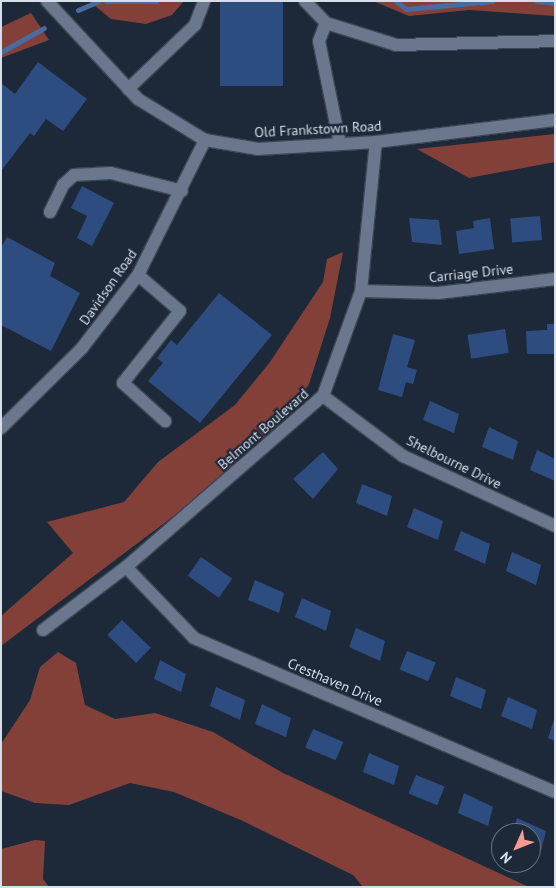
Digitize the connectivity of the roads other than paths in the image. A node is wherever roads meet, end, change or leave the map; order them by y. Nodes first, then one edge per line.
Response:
1 (47, 1) edge
2 (204, 1) edge
3 (305, 1) edge
4 (326, 23) junction
5 (555, 41) edge
6 (128, 89) junction
7 (555, 120) edge
8 (205, 140) junction
9 (376, 142) junction
10 (340, 144) junction
11 (182, 191) junction
12 (50, 212) dead end
13 (138, 275) junction
14 (555, 279) edge
15 (361, 291) junction
16 (323, 396) junction
17 (165, 422) dead end
18 (1, 428) edge
19 (555, 526) edge
20 (126, 567) junction
21 (43, 630) dead end
22 (555, 792) edge

1 - 6 street, Old Frankstown Road
2 - 6 street
3 - 4 street
4 - 5 street
4 - 10 street
6 - 8 street, Old Frankstown Road
7 - 9 street, Old Frankstown Road
8 - 10 street, Old Frankstown Road
8 - 11 street, Davidson Road
9 - 10 street, Old Frankstown Road
9 - 15 street, Belmont Boulevard
11 - 12 street
11 - 13 street, Davidson Road
13 - 17 street
13 - 18 street, Davidson Road
14 - 15 street, Carriage Drive
15 - 16 street, Belmont Boulevard
16 - 19 street, Shelbourne Drive
16 - 20 street, Belmont Boulevard
20 - 21 street, Belmont Boulevard
20 - 22 street, Cresthaven Drive

